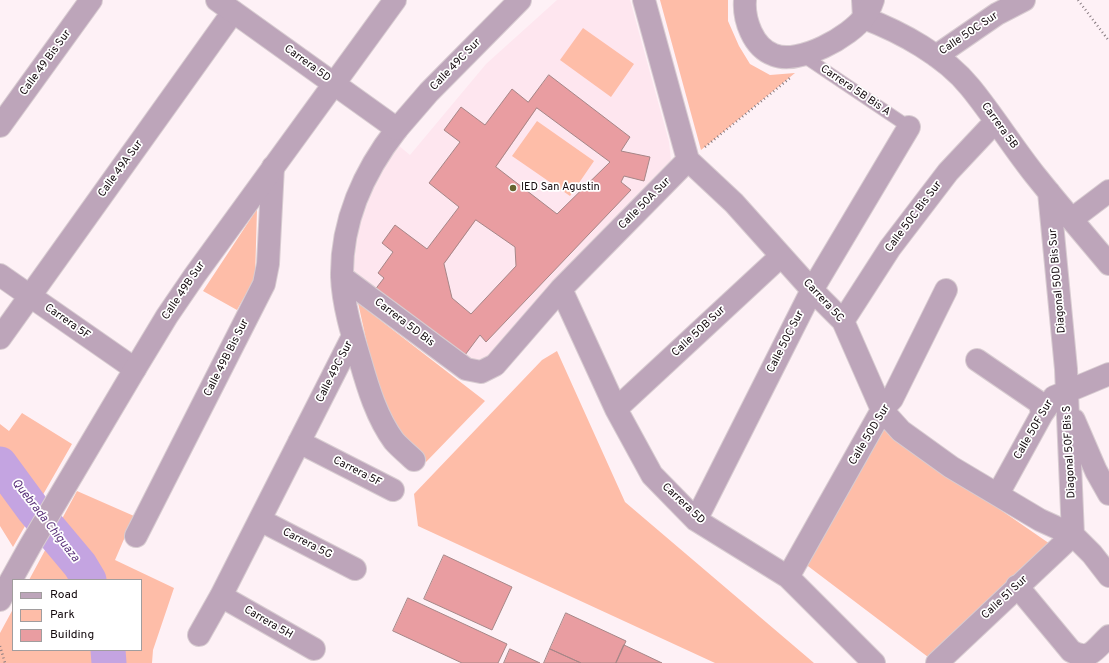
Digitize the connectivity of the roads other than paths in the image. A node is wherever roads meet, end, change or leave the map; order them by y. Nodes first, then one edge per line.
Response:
1 (91, 0) edge
2 (395, 0) edge
3 (520, 0) edge
4 (644, 0) edge
5 (745, 0) edge
6 (1024, 0) edge
7 (231, 4) edge
8 (867, 6) edge
9 (993, 7) edge
10 (936, 56) junction
11 (806, 58) junction
12 (334, 83) junction
13 (995, 122) junction
14 (0, 126) edge
15 (909, 127) joint
16 (397, 129) junction
17 (688, 160) junction
18 (273, 167) junction
19 (1109, 191) edge
20 (1049, 192) junction
21 (1072, 219) junction
22 (781, 256) junction
23 (1109, 264) edge
24 (0, 274) edge
25 (342, 277) junction
26 (561, 289) junction
27 (812, 290) junction
28 (946, 290) dead end
29 (30, 296) junction
30 (844, 321) junction
31 (353, 336) junction
32 (0, 338) edge
33 (977, 360) dead end
34 (135, 369) junction
35 (466, 369) joint
36 (1066, 369) joint
37 (1109, 374) edge
38 (1067, 391) junction
39 (616, 409) junction
40 (882, 410) junction
41 (1042, 414) junction
42 (299, 442) junction
43 (414, 460) dead end
44 (393, 490) dead end
45 (1109, 493) edge
46 (998, 494) junction
47 (260, 520) junction
48 (696, 520) junction
49 (1073, 535) junction
50 (136, 536) dead end
51 (355, 569) dead end
52 (1109, 576) edge
53 (788, 577) junction
54 (1017, 586) junction
55 (221, 596) junction
56 (0, 600) edge
57 (199, 635) dead end
58 (1109, 636) edge
59 (314, 649) dead end
60 (874, 663) edge
61 (937, 663) edge

1 - 14 street, Calle 49 Bis Sur
2 - 12 street, Calle 49B Sur
3 - 16 street, Calle 49C Sur
4 - 17 street
5 - 11 street, Carrera 5B Bis A
6 - 9 street, Calle 50C Sur
7 - 12 street, Carrera 5D
7 - 29 street, Calle 49A Sur
8 - 10 street, Carrera 5B
8 - 11 street, Carrera 5B Bis A
9 - 10 street, Calle 50C Sur
10 - 13 street, Carrera 5B
11 - 15 lane, Carrera 5B Bis A
12 - 16 street, Carrera 5D
12 - 18 street, Calle 49B Sur
13 - 20 street, Carrera 5B
13 - 30 street, Calle 50C Bis Sur
15 - 27 street, Calle 50C Sur
16 - 25 street, Calle 49C Sur
17 - 22 street, Carrera 5C
17 - 26 street, Calle 50A Sur
18 - 34 street, Calle 49B Sur
18 - 50 street, Calle 49B Bis Sur
19 - 21 street
20 - 21 street, Carrera 5B
20 - 36 street, Diagonal 50D Bis Sur
21 - 23 street, Carrera 5B
22 - 27 street, Carrera 5C
22 - 39 street, Calle 50B Sur
24 - 29 street, Carrera 5F
25 - 31 street, Calle 49C Sur
25 - 35 street, Carrera 5D Bis
26 - 35 street, Calle 50A Sur
26 - 39 street, Carrera 5D
27 - 30 street, Carrera 5C
27 - 48 street, Calle 50C Sur
28 - 40 street, Calle 50D Sur
29 - 32 street, Calle 49A Sur
29 - 34 street, Carrera 5F
30 - 40 street, Carrera 5C
31 - 42 street, Calle 49C Sur
31 - 43 street
33 - 41 street
34 - 56 street, Calle 49B Sur
36 - 38 street, Diagonal 50F Bis S
37 - 38 street, Calle 50F Sur
38 - 41 street, Calle 50F Sur
38 - 45 street
38 - 49 street, Diagonal 50F Bis S
39 - 48 street, Carrera 5D
40 - 46 street, Carrera 5C
40 - 53 street, Calle 50D Sur
41 - 46 street, Calle 50F Sur
42 - 44 street, Carrera 5F
42 - 47 street, Calle 49C Sur
46 - 49 street, Carrera 5C
47 - 51 street, Carrera 5G
47 - 55 street, Calle 49C Sur
48 - 53 street, Carrera 5D
49 - 52 street, Carrera 5C
49 - 54 street, Calle 51 Sur
53 - 60 street, Carrera 5D
54 - 58 street
54 - 61 street, Calle 51 Sur
55 - 57 street, Calle 49C Sur
55 - 59 street, Carrera 5H

